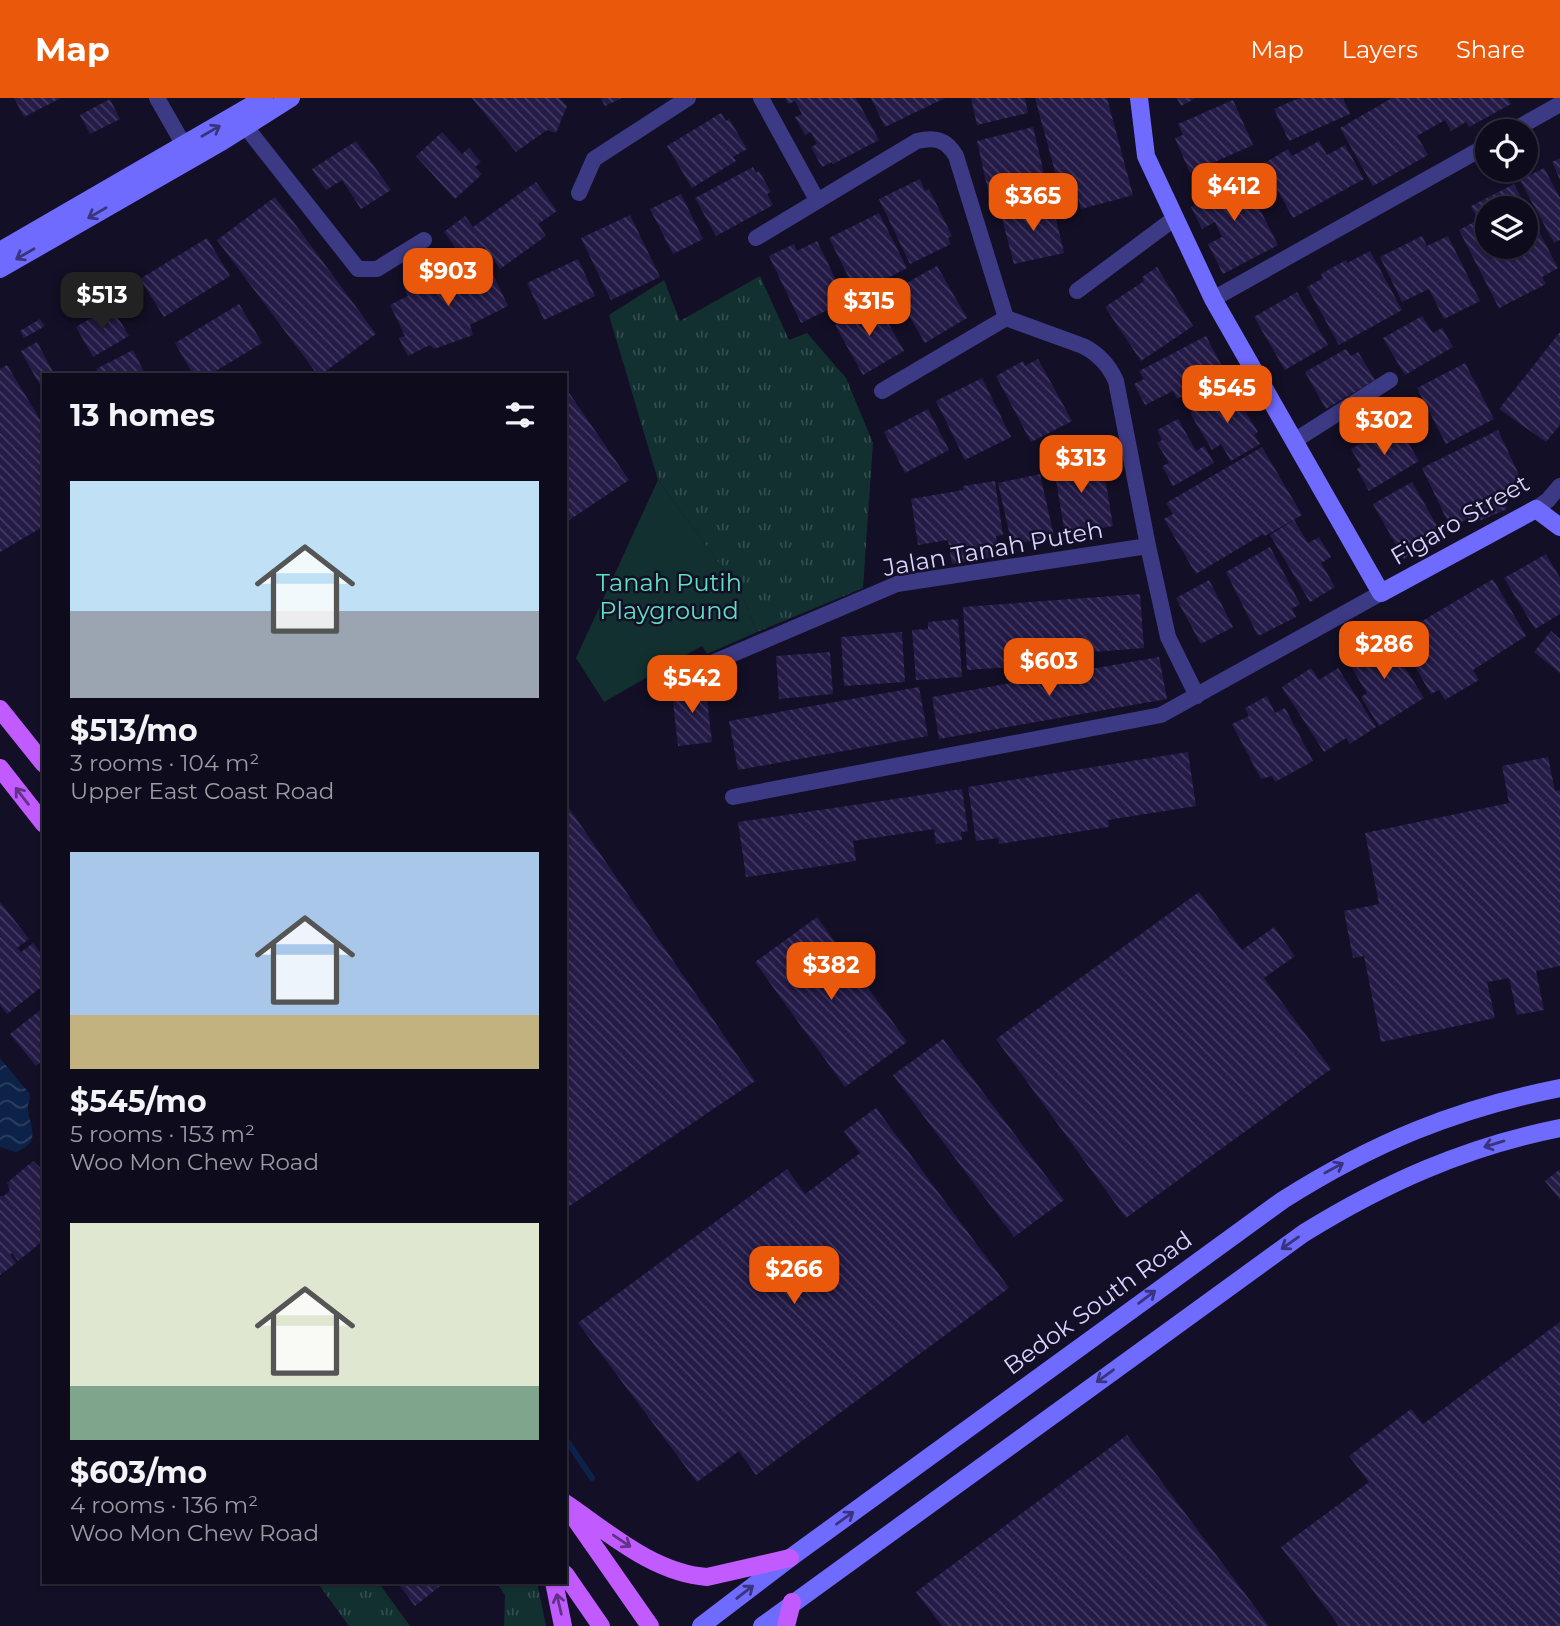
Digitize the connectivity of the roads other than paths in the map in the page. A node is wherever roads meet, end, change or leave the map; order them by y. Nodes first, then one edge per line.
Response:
1 (157, 98) edge
2 (264, 98) edge
3 (291, 98) edge
4 (688, 98) edge
5 (761, 98) edge
6 (1139, 98) edge
7 (1560, 104) edge
8 (1533, 119) edge
9 (242, 121) junction
10 (1475, 152) edge
11 (188, 153) junction
12 (579, 193) dead end
13 (817, 200) junction
14 (1175, 218) junction
15 (47, 233) junction
16 (756, 238) dead end
17 (424, 240) dead end
18 (0, 251) edge
19 (0, 268) edge
20 (1077, 291) dead end
21 (1213, 299) junction
22 (1006, 318) junction
23 (1390, 380) dead end
24 (882, 391) dead end
25 (1294, 441) junction
26 (1560, 486) edge
27 (1536, 509) junction
28 (1560, 527) edge
29 (1147, 546) junction
30 (1381, 593) junction
31 (693, 671) dead end
32 (1197, 696) junction
33 (0, 709) edge
34 (42, 762) edge
35 (0, 768) edge
36 (733, 797) dead end
37 (42, 821) edge
38 (1560, 1088) edge
39 (1560, 1128) edge
40 (567, 1505) edge
41 (567, 1507) edge
42 (790, 1558) junction
43 (567, 1577) edge
44 (554, 1584) edge
45 (792, 1602) junction
46 (564, 1626) edge
47 (601, 1626) edge
48 (650, 1626) edge
49 (701, 1626) edge
50 (762, 1626) edge
51 (786, 1626) edge

1 - 11 street
2 - 9 main road
3 - 9 main road
4 - 12 street
5 - 13 street
6 - 14 main road
7 - 8 street
9 - 11 main road
9 - 17 street
10 - 21 street
11 - 15 main road
13 - 16 street
13 - 22 street
14 - 20 street
14 - 21 main road
15 - 18 main road
15 -> 19 main road
21 - 25 main road
22 - 24 street
22 - 29 street
23 - 25 street
25 - 30 main road
26 - 27 street, Figaro Street
27 - 28 main road
27 - 30 main road, Figaro Street
29 - 31 street, Jalan Tanah Puteh
29 - 32 street
30 - 32 street
32 - 36 street
33 - 34 main road
37 -> 35 main road
42 -> 38 main road, Bedok South Road
39 -> 45 main road
40 -> 42 main road
41 - 48 main road
49 -> 42 main road, Bedok South Road
43 - 47 main road
46 -> 44 main road
45 - 50 main road
45 - 51 main road

